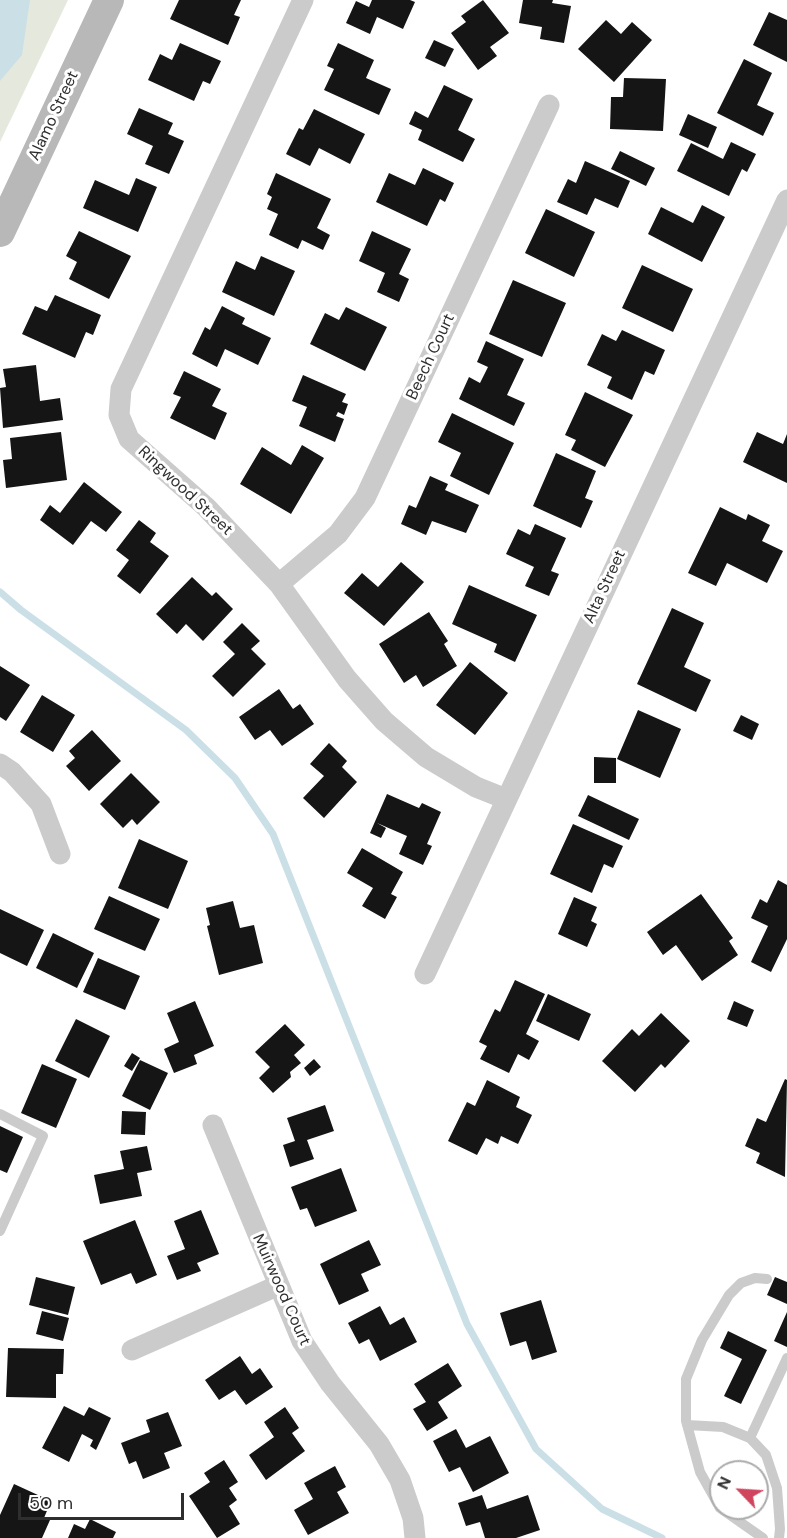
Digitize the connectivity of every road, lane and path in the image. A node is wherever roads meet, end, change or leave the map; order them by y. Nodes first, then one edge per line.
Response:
1 (109, 0) edge
2 (303, 0) edge
3 (549, 105) dead end
4 (787, 200) edge
5 (0, 232) edge
6 (279, 584) junction
7 (0, 765) edge
8 (506, 799) junction
9 (60, 854) dead end
10 (425, 974) dead end
11 (0, 1114) edge
12 (213, 1125) dead end
13 (5, 1208) edge
14 (0, 1231) edge
15 (767, 1279) dead end
16 (278, 1286) junction
17 (132, 1350) dead end
18 (787, 1358) edge
19 (687, 1425) junction
20 (750, 1438) junction
21 (415, 1538) edge
22 (763, 1538) edge
23 (778, 1538) edge

1 - 5 main road, Alamo Street
2 - 6 street, Ringwood Street
3 - 6 street, Beech Court
4 - 8 street, Alta Street
6 - 8 street, Ringwood Street
7 - 9 street
8 - 10 street, Alta Street
11 - 13 lane
12 - 16 street, Muirwood Court
13 - 14 lane
15 - 19 lane
16 - 17 street
16 - 21 street, Muirwood Court
18 - 20 lane
19 - 20 lane
19 - 22 lane
20 - 23 lane

